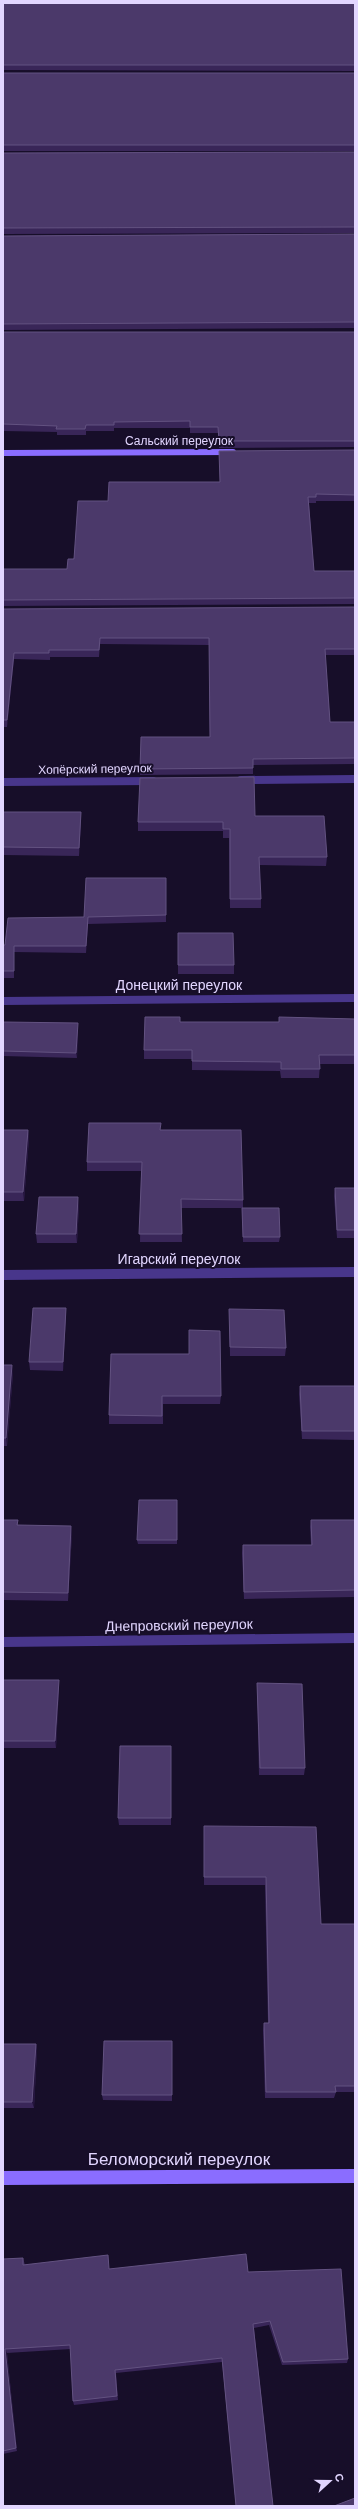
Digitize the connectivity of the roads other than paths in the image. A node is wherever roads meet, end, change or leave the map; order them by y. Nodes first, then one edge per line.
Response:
1 (3, 452) edge
2 (238, 452) edge
3 (355, 779) edge
4 (230, 780) edge
5 (159, 781) edge
6 (3, 782) edge
7 (355, 998) edge
8 (3, 1001) edge
9 (355, 1272) edge
10 (3, 1275) edge
11 (355, 1638) edge
12 (3, 1642) edge
13 (355, 2176) edge
14 (3, 2178) edge

1 - 2 main road, Сальский переулок
3 - 4 street
5 - 6 street, Хопёрский переулок
7 - 8 street, Донецкий переулок
9 - 10 street, Игарский переулок
11 - 12 street, Днепровский переулок
13 - 14 main road, Беломорский переулок

